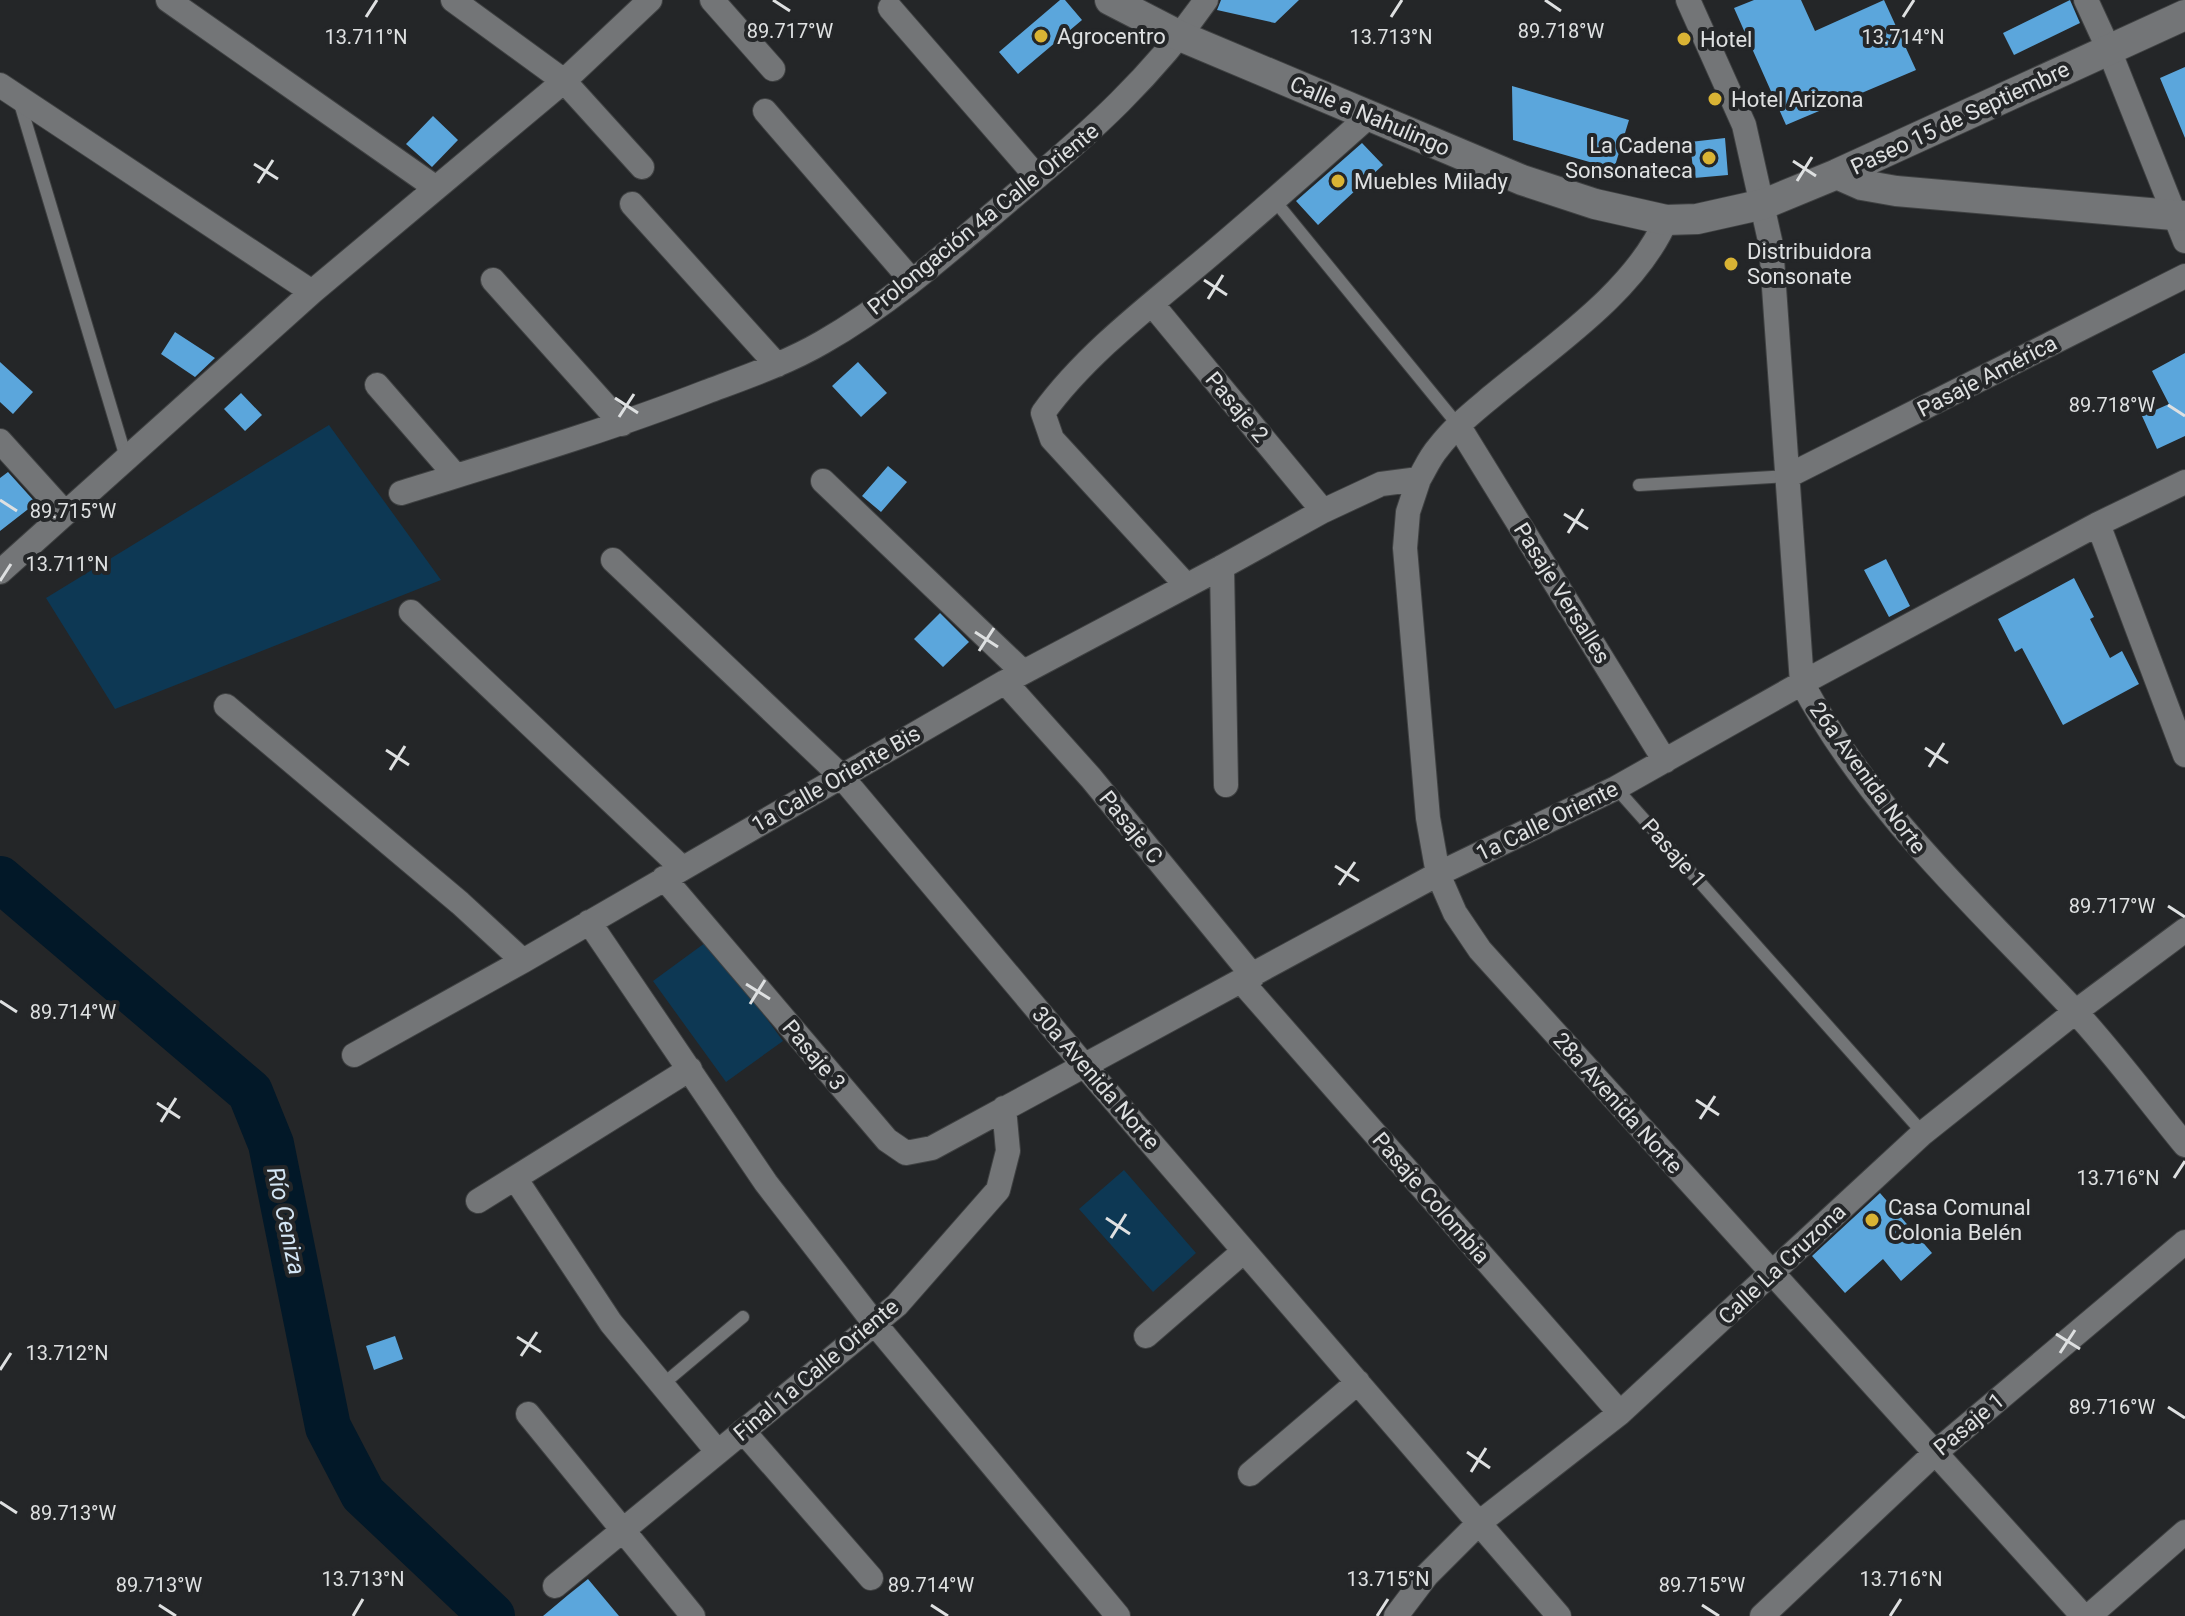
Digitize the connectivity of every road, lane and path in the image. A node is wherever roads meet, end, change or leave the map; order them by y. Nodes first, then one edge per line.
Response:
1 (168, 0) edge
2 (453, 0) edge
3 (650, 0) edge
4 (712, 0) edge
5 (1110, 0) edge
6 (1206, 0) edge
7 (1688, 0) edge
8 (2086, 0) edge
9 (890, 8) dead end
10 (2185, 15) edge
11 (1180, 36) junction
12 (2109, 50) junction
13 (773, 69) dead end
14 (564, 81) junction
15 (9, 90) edge
16 (765, 111) dead end
17 (1369, 116) junction
18 (642, 167) dead end
19 (1837, 174) junction
20 (1037, 177) junction
21 (436, 188) junction
22 (1275, 201) junction
23 (632, 204) dead end
24 (1764, 204) junction
25 (1731, 211) joint
26 (1666, 220) junction
27 (2182, 224) edge
28 (2185, 276) edge
29 (493, 280) dead end
30 (912, 281) junction
31 (312, 292) junction
32 (1152, 304) junction
33 (777, 365) junction
34 (377, 385) dead end
35 (622, 424) junction
36 (1458, 425) junction
37 (0, 441) edge
38 (127, 461) junction
39 (456, 476) junction
40 (1788, 476) junction
41 (1419, 479) junction
42 (823, 481) dead end
43 (2185, 482) edge
44 (1639, 485) dead end
45 (401, 493) dead end
46 (1323, 511) junction
47 (65, 513) junction
48 (2098, 524) junction
49 (613, 560) dead end
50 (1222, 567) junction
51 (0, 572) edge
52 (1186, 585) junction
53 (411, 612) dead end
54 (1014, 677) junction
55 (1802, 683) junction
56 (226, 706) dead end
57 (2185, 755) edge
58 (1665, 761) junction
59 (841, 776) junction
60 (1226, 785) dead end
61 (1616, 788) junction
62 (673, 873) junction
63 (1438, 874) junction
64 (589, 922) junction
65 (2185, 930) edge
66 (523, 961) junction
67 (1247, 979) junction
68 (2075, 1012) junction
69 (354, 1055) dead end
70 (1083, 1064) junction
71 (690, 1069) junction
72 (1004, 1108) junction
73 (1923, 1133) junction
74 (2185, 1145) edge
75 (906, 1153) joint
76 (515, 1178) junction
77 (478, 1201) dead end
78 (2185, 1242) edge
79 (1244, 1251) junction
80 (1771, 1274) junction
81 (743, 1317) dead end
82 (875, 1324) junction
83 (1146, 1336) dead end
84 (1358, 1382) junction
85 (662, 1385) junction
86 (1620, 1413) junction
87 (528, 1414) dead end
88 (743, 1431) junction
89 (717, 1451) junction
90 (1936, 1452) junction
91 (1250, 1474) dead end
92 (1479, 1523) junction
93 (622, 1531) junction
94 (2185, 1532) edge
95 (871, 1578) dead end
96 (555, 1586) dead end
97 (693, 1616) edge
98 (1118, 1616) edge
99 (1396, 1616) edge
100 (1559, 1616) edge
101 (1762, 1616) edge
102 (2086, 1616) edge

1 - 21 street
2 - 14 street
3 - 14 street
4 - 13 street
5 - 11 street, Calle a Nahulingo
6 - 11 street, Prolongación 4a Calle Oriente
7 - 24 street, 26a Avenida Norte
8 - 12 street
9 - 20 street
10 - 12 street, Paseo 15 de Septiembre
11 - 17 street, Calle a Nahulingo
11 - 20 street, Prolongación 4a Calle Oriente
12 - 19 street, Paseo 15 de Septiembre
12 - 27 street
14 - 18 street
14 - 21 street
15 - 31 street
15 - 38 lane
16 - 30 street
17 - 22 street
17 - 26 street, Calle a Nahulingo
19 - 24 street, Paseo 15 de Septiembre
19 - 27 street
20 - 30 street, Prolongación 4a Calle Oriente
21 - 31 street
22 - 32 street
22 - 36 lane
23 - 33 street
24 - 25 street, Paseo 15 de Septiembre
24 - 40 street, 26a Avenida Norte
25 - 26 street, Calle a Nahulingo
26 - 36 street, 28a Avenida Norte
28 - 40 street, Pasaje América
29 - 35 street
30 - 33 street, Prolongación 4a Calle Oriente
31 - 38 street
32 - 46 street, Pasaje 2
32 - 52 street
33 - 35 street, Prolongación 4a Calle Oriente
34 - 39 street
35 - 39 street, Prolongación 4a Calle Oriente
36 - 41 street, 28a Avenida Norte
36 - 58 street, Pasaje Versalles
37 - 47 street
38 - 47 street
39 - 45 street, Prolongación 4a Calle Oriente
40 - 44 lane
40 - 55 street, 26a Avenida Norte
41 - 46 street, 1a Calle Oriente Bis
41 - 63 street, 28a Avenida Norte
42 - 54 street, Pasaje C
43 - 48 street, 1a Calle Oriente
46 - 50 street, 1a Calle Oriente Bis
47 - 51 street
48 - 55 street, 1a Calle Oriente
48 - 57 street
49 - 59 street, 30a Avenida Norte
50 - 52 street, 1a Calle Oriente Bis
50 - 60 street
52 - 54 street, 1a Calle Oriente Bis
53 - 62 street, Pasaje 3
54 - 59 street, 1a Calle Oriente Bis
54 - 67 street, Pasaje C
55 - 58 street, 1a Calle Oriente
55 - 68 street, 26a Avenida Norte
56 - 66 street
58 - 61 street, 1a Calle Oriente
59 - 62 street, 1a Calle Oriente Bis
59 - 70 street, 30a Avenida Norte
61 - 63 street, 1a Calle Oriente
61 - 73 lane, Pasaje 1
62 - 64 street, 1a Calle Oriente Bis
62 - 75 street, Pasaje 3
63 - 67 street, 1a Calle Oriente
63 - 80 street, 28a Avenida Norte
64 - 66 street, 1a Calle Oriente Bis
64 - 71 street
65 - 68 street, Calle La Cruzona
66 - 69 street, 1a Calle Oriente Bis
67 - 70 street, 1a Calle Oriente
67 - 86 street, Pasaje Colombia
68 - 73 street, Calle La Cruzona
68 - 74 street, 26a Avenida Norte
70 - 72 street, 1a Calle Oriente
70 - 79 street, 30a Avenida Norte
71 - 76 street
71 - 82 street
72 - 75 street, 1a Calle Oriente
72 - 82 street, Final 1a Calle Oriente
73 - 80 street, Calle La Cruzona
76 - 77 street
76 - 85 street
78 - 90 street, Pasaje 1
79 - 83 street
79 - 84 street, 30a Avenida Norte
80 - 86 street, Calle La Cruzona
80 - 90 street, 28a Avenida Norte
81 - 85 lane
82 - 88 street, Final 1a Calle Oriente
82 - 98 street
84 - 91 street
84 - 92 street, 30a Avenida Norte
85 - 89 street
86 - 92 street, Calle La Cruzona
87 - 93 street
88 - 89 street, Final 1a Calle Oriente
88 - 95 street
89 - 93 street, Final 1a Calle Oriente
90 - 101 street, Pasaje 1
90 - 102 street, 28a Avenida Norte
92 - 99 street, Calle La Cruzona
92 - 100 street, 30a Avenida Norte
93 - 96 street, Final 1a Calle Oriente
93 - 97 street
94 - 102 street

